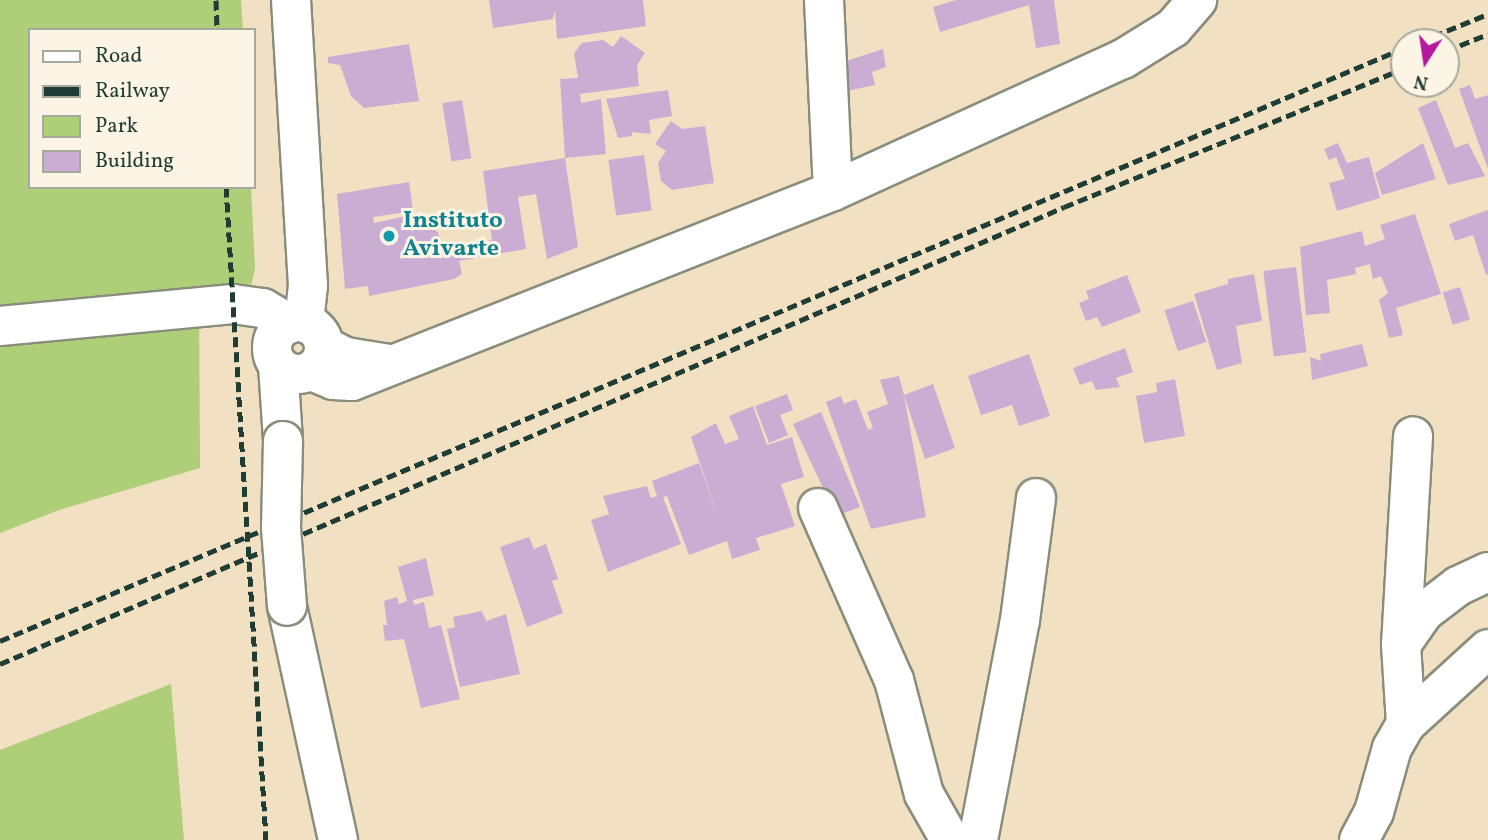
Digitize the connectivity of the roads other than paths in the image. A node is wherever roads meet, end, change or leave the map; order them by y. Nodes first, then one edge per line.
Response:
1 (291, 0) edge
2 (824, 0) edge
3 (1197, 0) edge
4 (833, 191) junction
5 (0, 326) edge
6 (298, 350) junction
7 (1413, 436) dead end
8 (1036, 498) dead end
9 (818, 508) dead end
10 (1488, 572) edge
11 (1401, 645) junction
12 (1488, 649) edge
13 (1406, 724) junction
14 (338, 840) edge
15 (950, 840) edge
16 (978, 840) edge
17 (1359, 840) edge

1 - 6 street
2 - 4 street
3 - 4 street
4 - 6 street
5 - 6 street
6 - 14 street, bridge
7 - 11 street
8 - 16 street
9 - 15 street
10 - 11 street
11 - 13 street
12 - 13 street
13 - 17 street

